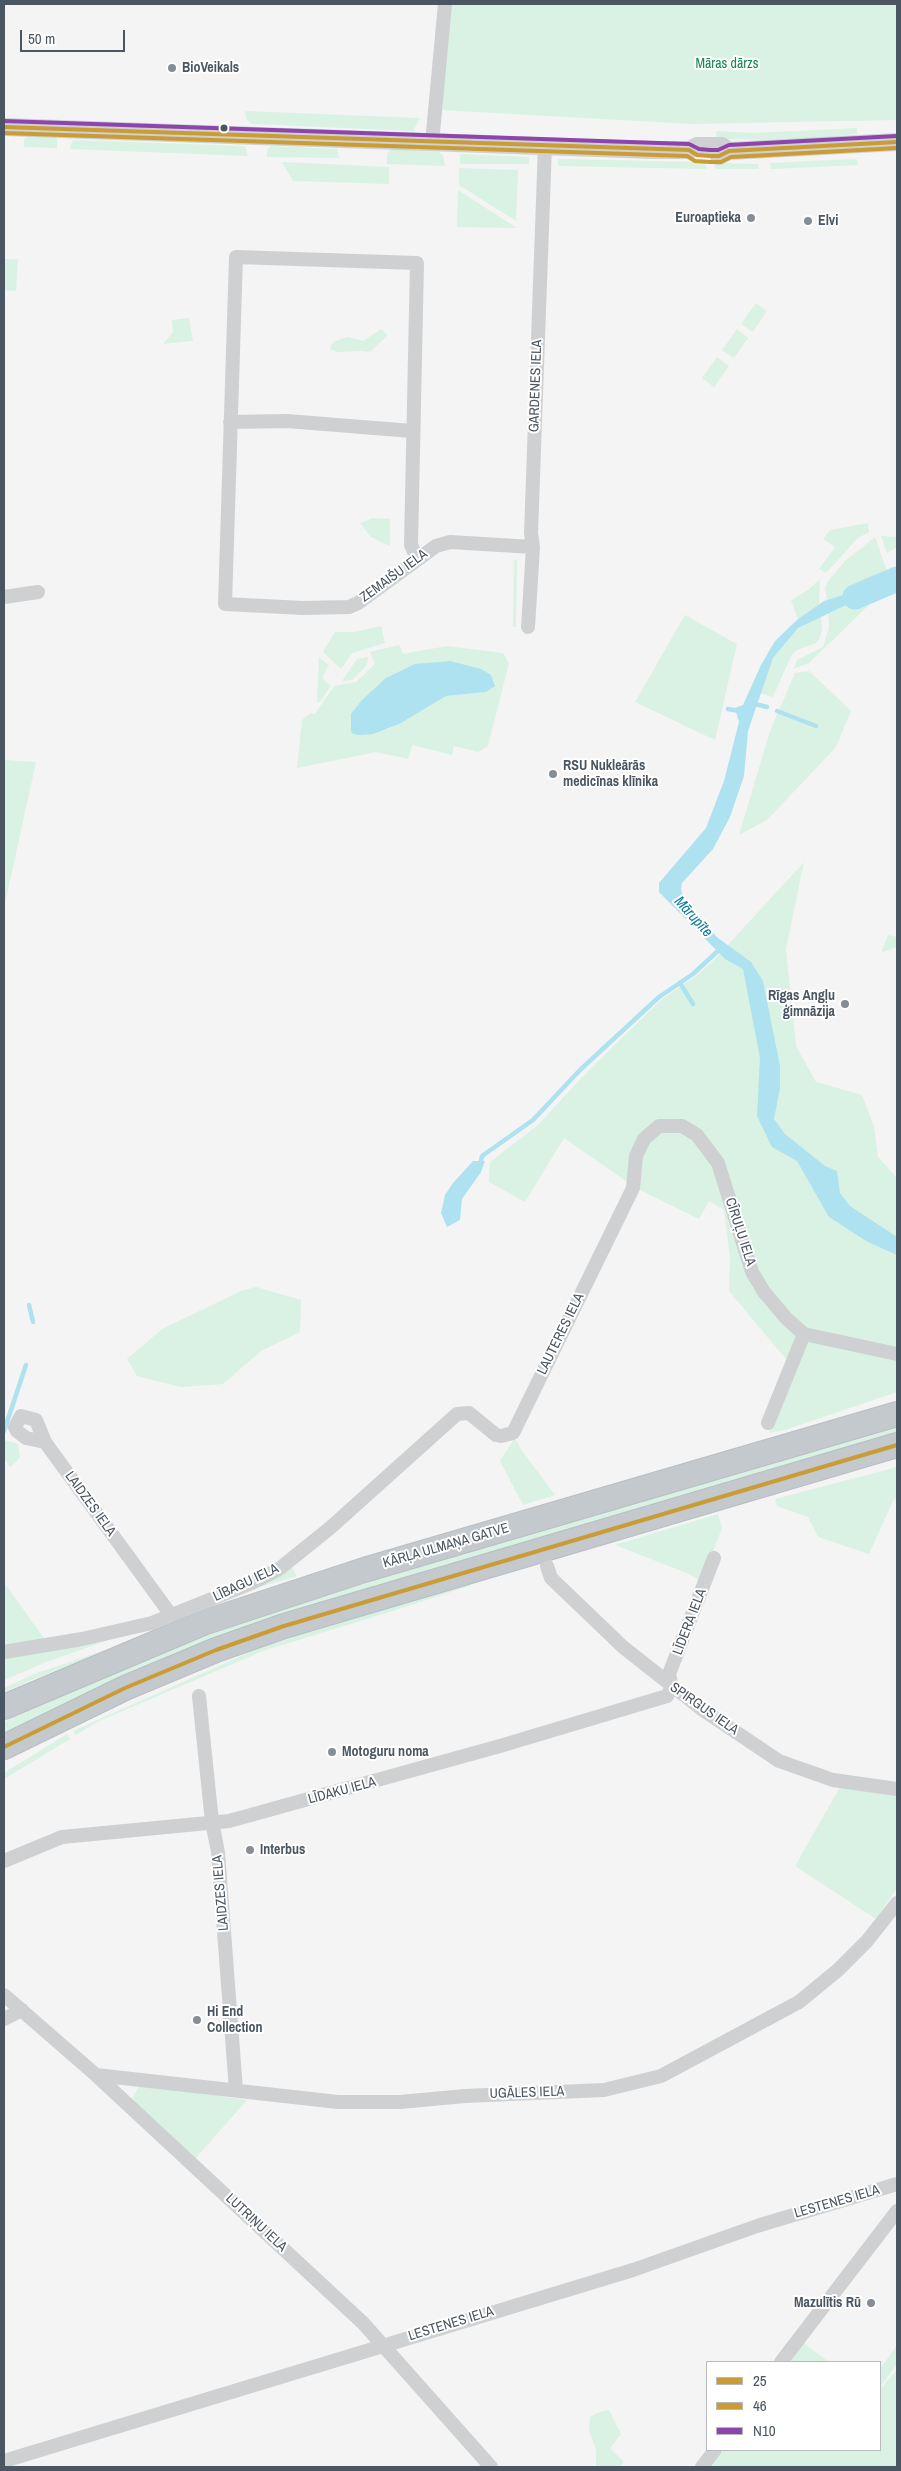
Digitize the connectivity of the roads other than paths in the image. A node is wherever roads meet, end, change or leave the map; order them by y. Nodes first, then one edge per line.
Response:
1 (445, 4) edge
2 (4, 127) edge
3 (897, 142) edge
4 (432, 143) junction
5 (545, 145) junction
6 (230, 422) junction
7 (412, 431) junction
8 (533, 547) junction
9 (417, 558) junction
10 (38, 592) dead end
11 (4, 597) edge
12 (528, 628) dead end
13 (633, 1188) joint
14 (804, 1334) junction
15 (897, 1354) edge
16 (469, 1413) joint
17 (897, 1414) edge
18 (768, 1422) dead end
19 (44, 1442) dead end
20 (897, 1445) edge
21 (714, 1558) dead end
22 (546, 1566) dead end
23 (172, 1615) junction
24 (4, 1652) edge
25 (672, 1687) junction
26 (199, 1696) dead end
27 (4, 1707) edge
28 (4, 1747) edge
29 (897, 1789) edge
30 (212, 1822) junction
31 (4, 1862) edge
32 (897, 1902) edge
33 (4, 1995) edge
34 (22, 2010) junction
35 (4, 2019) edge
36 (96, 2075) junction
37 (236, 2090) junction
38 (897, 2184) edge
39 (897, 2211) edge
40 (381, 2345) junction
41 (781, 2361) edge
42 (714, 2451) edge
43 (4, 2461) edge
44 (491, 2467) edge
45 (702, 2467) edge

1 - 4 street
2 - 4 street
3 - 5 street
4 - 5 street
5 - 8 street, GARDENES IELA
6 - 7 street
6 - 7 street
6 - 9 street, ZEMAIŠU IELA
7 - 9 street
8 - 9 street, ZEMAIŠU IELA
8 - 12 street, GARDENES IELA
10 - 11 street
13 - 14 street, CĪRUĻU IELA
13 - 16 street, LAUTERES IELA
14 - 15 street
14 - 18 street
16 - 23 street, LĪBAGU IELA
17 - 27 highway, KĀRĻA ULMAŅA GATVE
19 - 23 street, LAIDZES IELA
20 - 28 highway
21 - 25 street, LĪDERA IELA
22 - 25 street, SPIRGUS IELA
23 - 24 street, LĪBAGU IELA
25 - 29 street, SPIRGUS IELA
25 - 30 street, LĪDAKU IELA
26 - 30 street, LAIDZES IELA
30 - 31 street, LĪDAKU IELA
30 - 37 street, LAIDZES IELA
32 - 37 street, UGĀLES IELA
33 - 34 street, LUTRIŅU IELA
34 - 35 street
34 - 36 street, LUTRIŅU IELA
36 - 37 street, UGĀLES IELA
36 - 40 street, LUTRIŅU IELA
38 - 40 street, LESTENES IELA
39 - 41 street
40 - 43 street, LESTENES IELA
40 - 44 street, LUTRIŅU IELA
42 - 45 street

